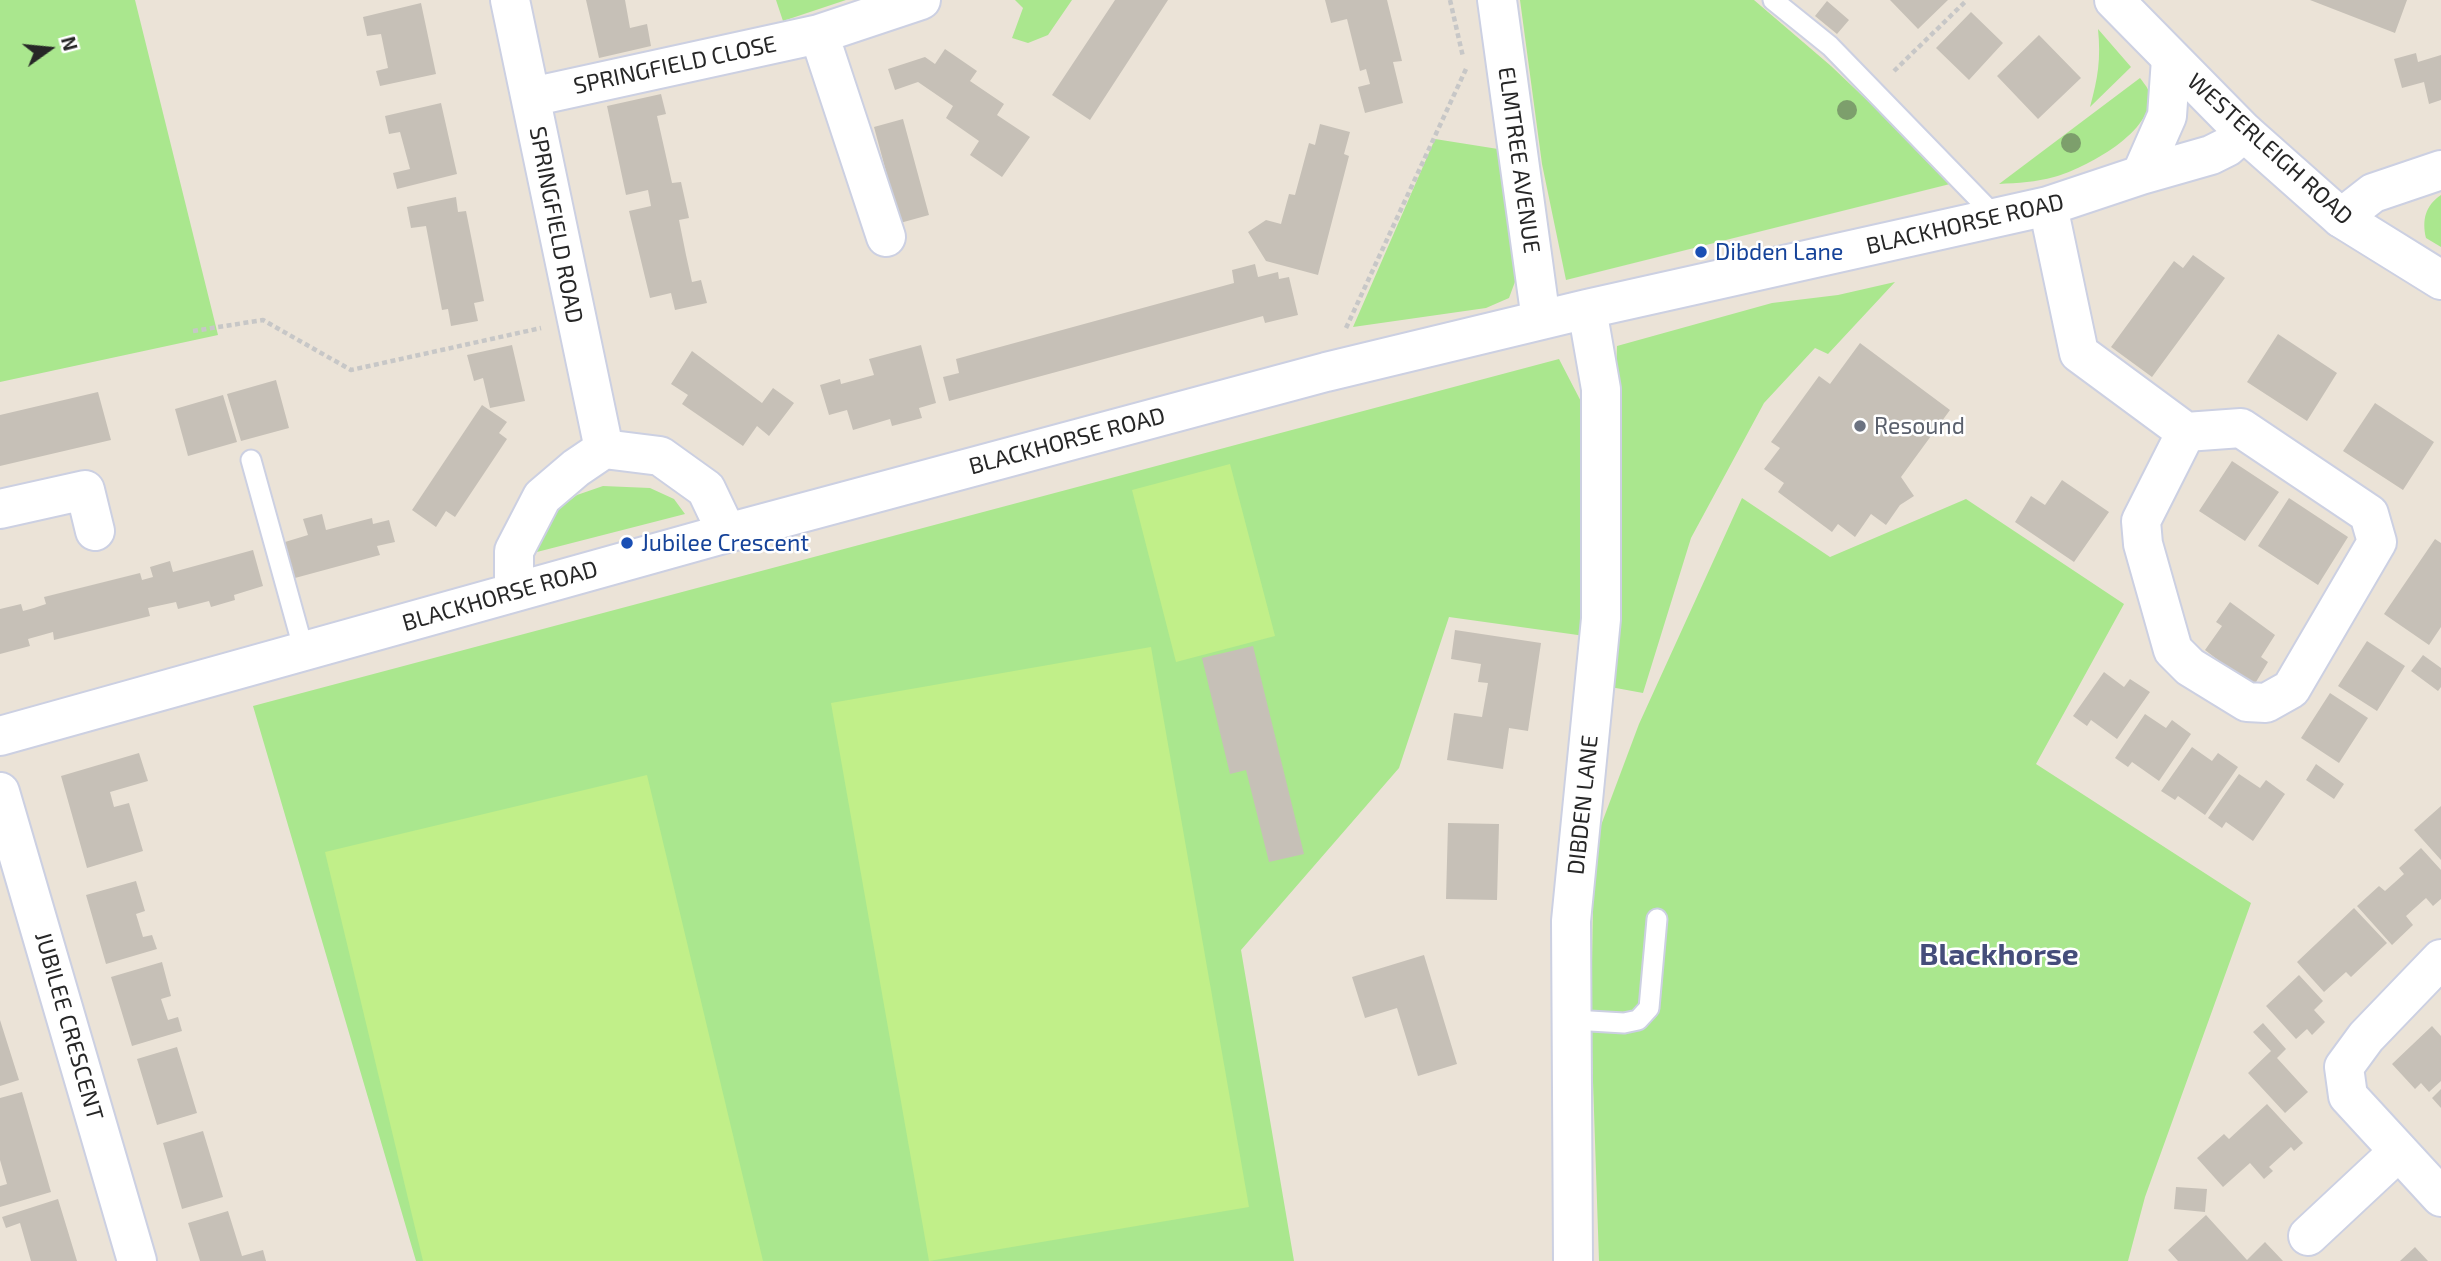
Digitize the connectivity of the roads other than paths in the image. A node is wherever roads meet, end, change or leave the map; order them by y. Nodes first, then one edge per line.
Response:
1 (510, 0) edge
2 (920, 0) edge
3 (1497, 0) edge
4 (1773, 0) edge
5 (2114, 0) edge
6 (819, 34) junction
7 (2171, 59) junction
8 (531, 97) junction
9 (2244, 132) junction
10 (2441, 170) edge
11 (2141, 175) junction
12 (2048, 206) junction
13 (1997, 218) junction
14 (2341, 218) junction
15 (886, 237) dead end
16 (2441, 280) edge
17 (1587, 309) junction
18 (1541, 320) junction
19 (2186, 432) junction
20 (604, 449) junction
21 (251, 460) dead end
22 (0, 509) edge
23 (95, 531) dead end
24 (727, 533) junction
25 (514, 592) junction
26 (304, 651) junction
27 (0, 736) edge
28 (0, 792) edge
29 (1657, 919) dead end
30 (2441, 960) edge
31 (1573, 1020) junction
32 (2398, 1152) junction
33 (2441, 1197) edge
34 (2308, 1236) dead end
35 (137, 1261) edge
36 (1573, 1261) edge

1 - 8 street, SPRINGFIELD ROAD
2 - 6 street, SPRINGFIELD CLOSE
3 - 18 street, ELMTREE AVENUE
4 - 13 lane
5 - 7 street, WESTERLEIGH ROAD
6 - 8 street, SPRINGFIELD CLOSE
6 - 15 street
7 - 9 street, WESTERLEIGH ROAD
7 - 11 street
8 - 20 street, SPRINGFIELD ROAD
9 - 11 street, BLACKHORSE ROAD
9 - 14 street, WESTERLEIGH ROAD
10 - 14 street
11 - 12 street, BLACKHORSE ROAD
12 - 13 street, BLACKHORSE ROAD
12 - 19 street
13 - 17 street, BLACKHORSE ROAD
14 - 16 street, WESTERLEIGH ROAD
17 - 18 street, BLACKHORSE ROAD
17 - 31 street, DIBDEN LANE
18 - 24 street, BLACKHORSE ROAD
19 - 19 street
20 - 24 street
20 - 25 street
21 - 26 lane
22 - 23 street
24 - 25 street, BLACKHORSE ROAD
25 - 26 street, BLACKHORSE ROAD
26 - 27 street, BLACKHORSE ROAD
28 - 35 street, JUBILEE CRESCENT
29 - 31 lane
30 - 32 street
31 - 36 street, DIBDEN LANE
32 - 33 street
32 - 34 street

